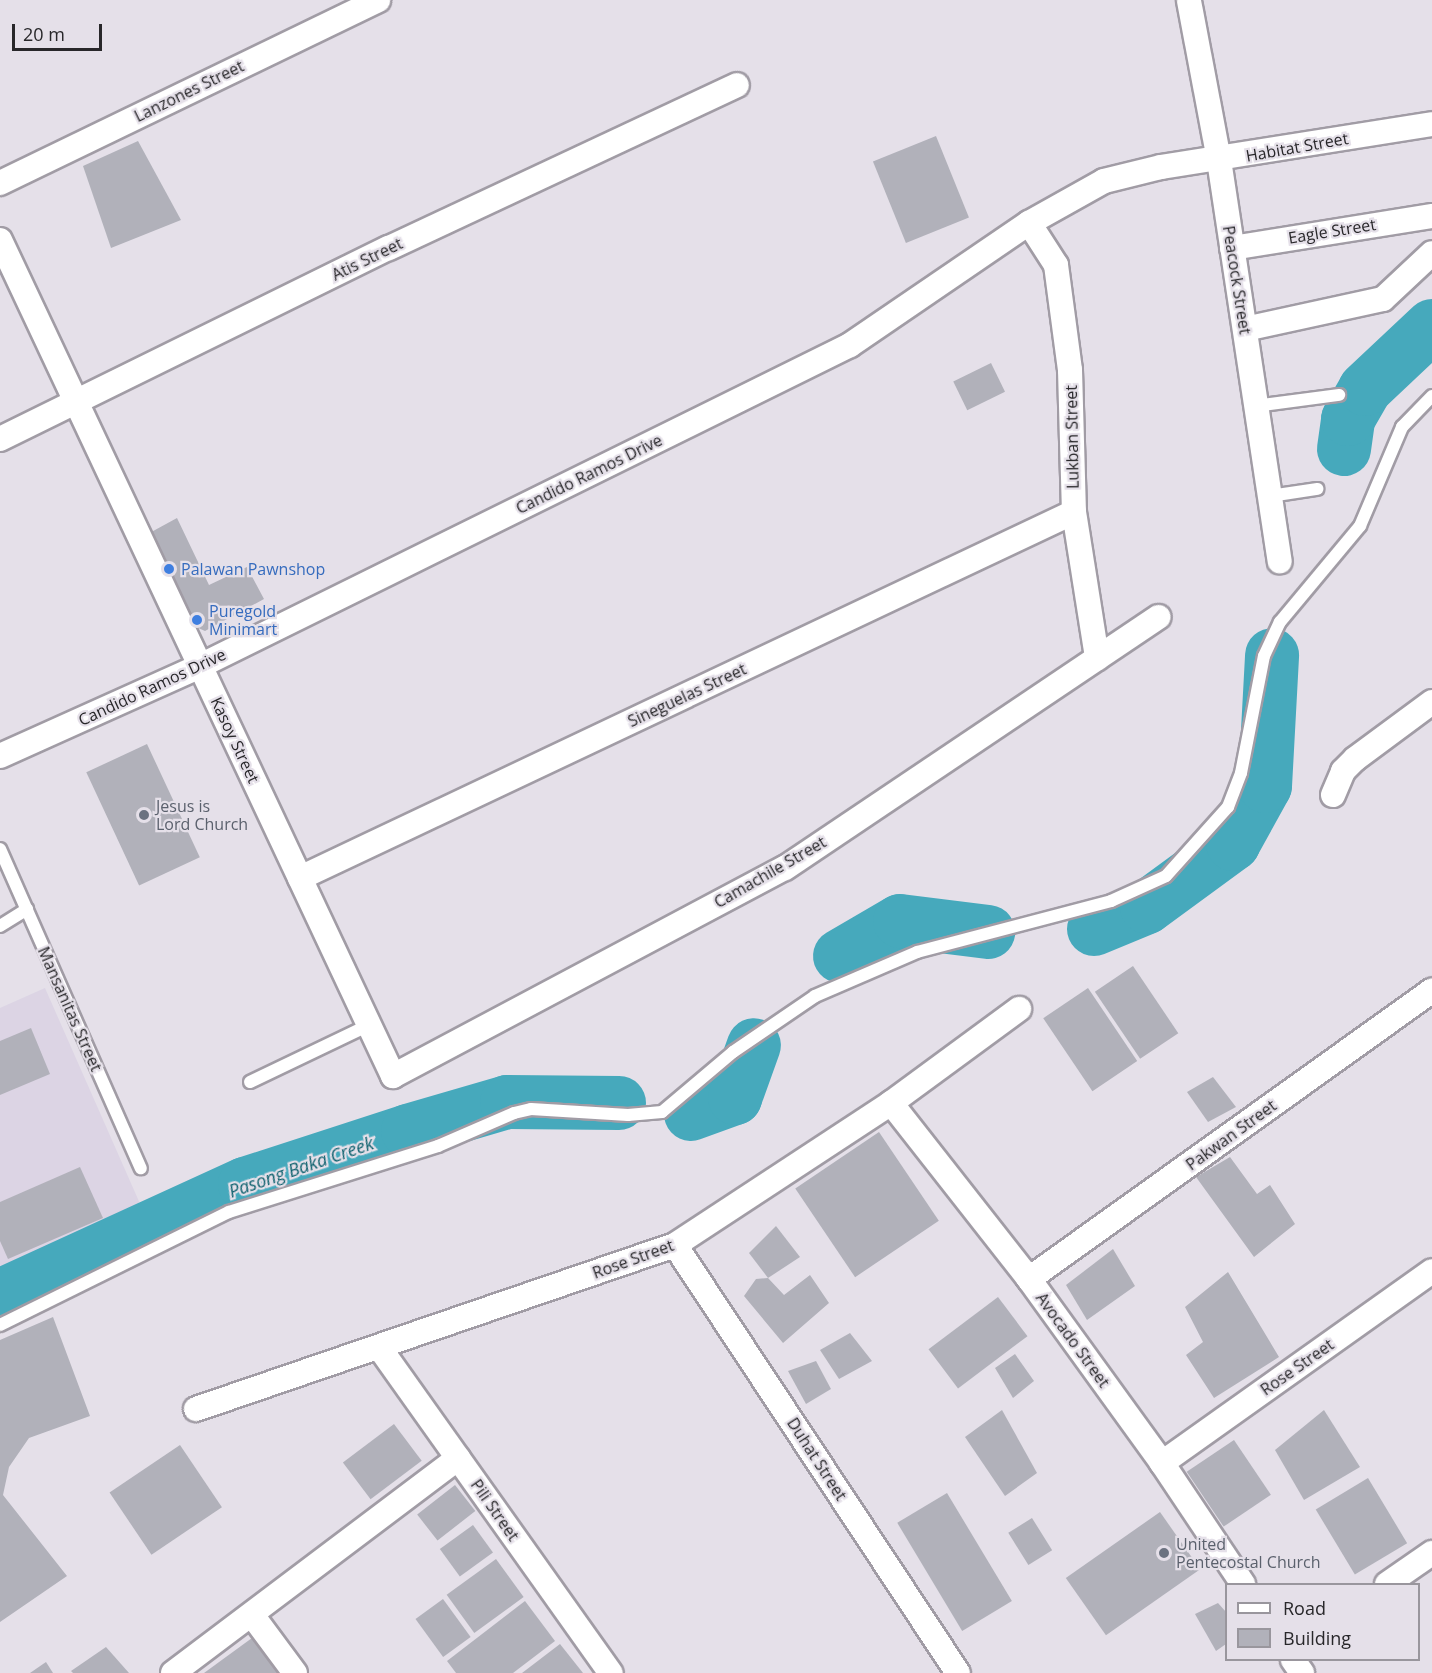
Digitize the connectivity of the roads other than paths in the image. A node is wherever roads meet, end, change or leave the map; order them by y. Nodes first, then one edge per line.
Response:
1 (378, 0) edge
2 (1189, 1) edge
3 (737, 85) dead end
4 (1432, 124) edge
5 (1219, 160) junction
6 (1161, 167) joint
7 (0, 183) edge
8 (1432, 216) edge
9 (1029, 223) junction
10 (0, 240) edge
11 (1232, 248) junction
12 (1432, 253) edge
13 (1245, 329) junction
14 (1339, 395) dead end
15 (1432, 396) edge
16 (77, 403) junction
17 (1254, 406) junction
18 (0, 439) edge
19 (1317, 489) dead end
20 (1270, 496) junction
21 (1074, 512) junction
22 (1280, 561) dead end
23 (1159, 617) dead end
24 (1097, 658) junction
25 (200, 666) junction
26 (1432, 702) edge
27 (0, 756) edge
28 (1333, 795) dead end
29 (0, 849) edge
30 (300, 878) junction
31 (27, 909) junction
32 (0, 926) edge
33 (1432, 990) edge
34 (1019, 1009) dead end
35 (369, 1025) junction
36 (393, 1076) joint
37 (250, 1082) dead end
38 (891, 1103) junction
39 (141, 1168) dead end
40 (675, 1245) junction
41 (1432, 1271) edge
42 (1029, 1279) junction
43 (0, 1325) edge
44 (379, 1347) junction
45 (196, 1410) dead end
46 (458, 1458) junction
47 (1162, 1463) junction
48 (1432, 1553) edge
49 (1242, 1583) edge
50 (1388, 1583) edge
51 (252, 1615) junction
52 (173, 1673) edge
53 (295, 1673) edge
54 (611, 1673) edge
55 (958, 1673) edge

1 - 7 street, Lanzones Street
2 - 5 street, Peacock Street
3 - 16 street, Atis Street
4 - 5 street, Habitat Street
5 - 6 street, Habitat Street
5 - 11 street, Peacock Street
6 - 9 street, Candido Ramos Drive
8 - 11 street, Eagle Street
9 - 21 street, Lukban Street
9 - 25 street, Candido Ramos Drive
10 - 16 street, Kasoy Street
11 - 13 street, Peacock Street
12 - 13 street
13 - 17 street, Peacock Street
14 - 17 lane
15 - 43 lane
16 - 18 street, Atis Street
16 - 25 street, Kasoy Street
17 - 20 street, Peacock Street
19 - 20 lane
20 - 22 street, Peacock Street
21 - 24 street, Lukban Street
21 - 30 street, Sineguelas Street
23 - 24 street, Camachile Street
24 - 36 street, Camachile Street
25 - 27 street, Candido Ramos Drive
25 - 30 street, Kasoy Street
26 - 28 street
29 - 31 lane, Mansanitas Street
30 - 35 street, Kasoy Street
31 - 32 lane
31 - 39 lane, Mansanitas Street
33 - 42 street, Pakwan Street
34 - 38 street, Rose Street
35 - 36 street, Kasoy Street
35 - 37 lane
38 - 40 street, Rose Street
38 - 42 street, Avocado Street
40 - 44 street, Rose Street
40 - 55 street, Duhat Street
41 - 47 street, Rose Street
42 - 47 street, Avocado Street
44 - 45 street, Rose Street
44 - 46 street, Pili Street
46 - 51 street
46 - 54 street, Pili Street
47 - 49 street, Avocado Street
48 - 50 street
51 - 52 street
51 - 53 street

